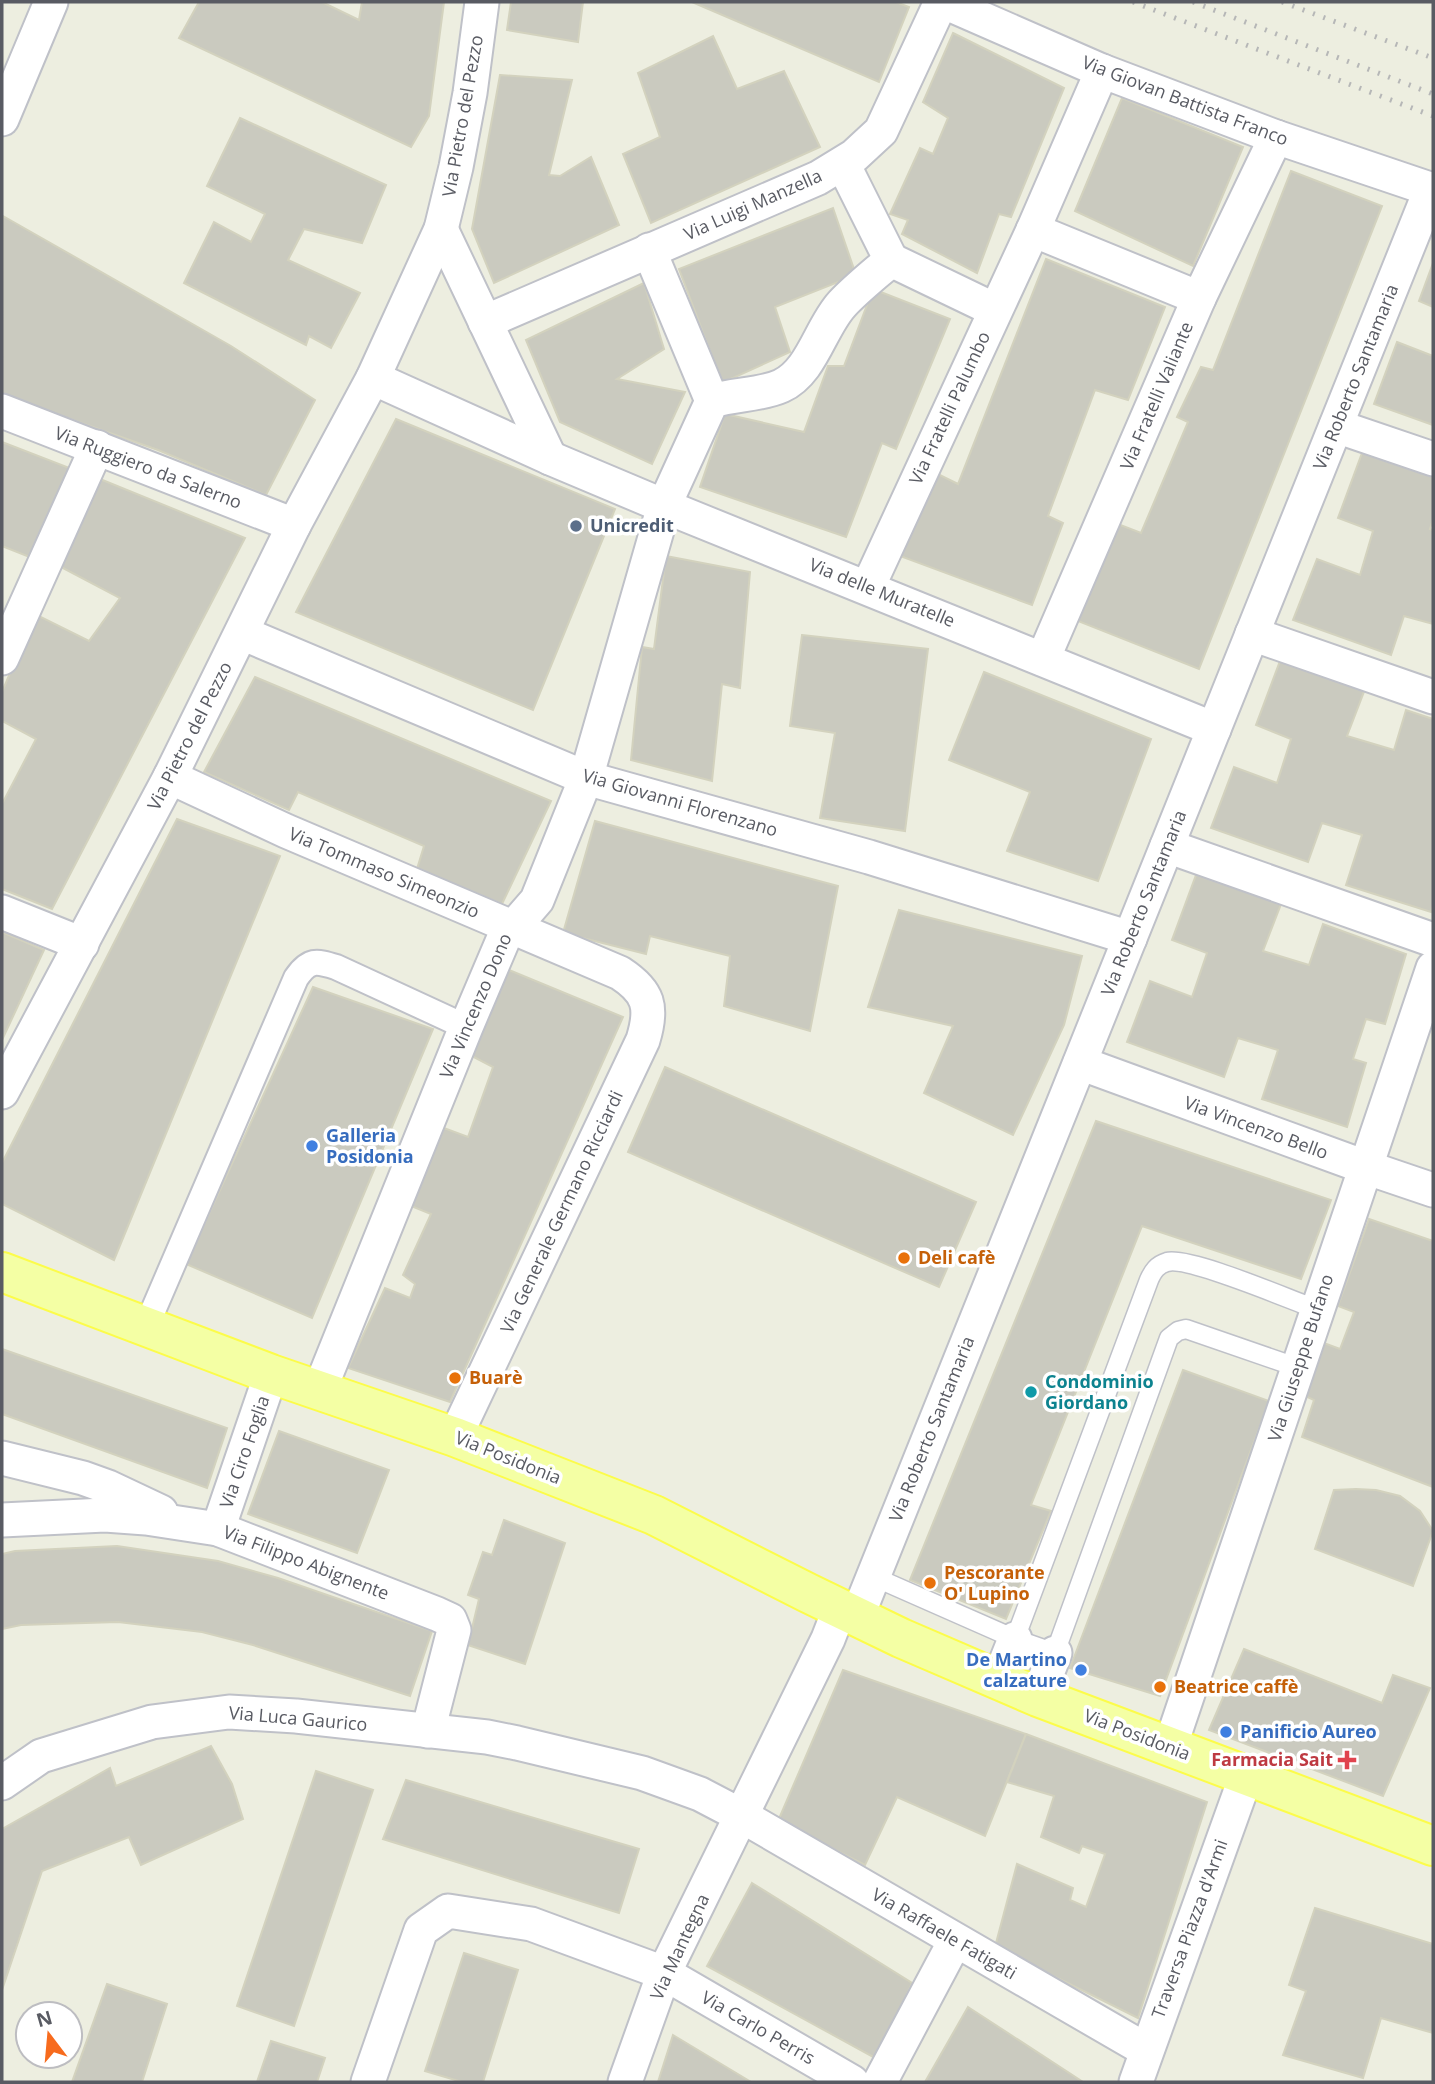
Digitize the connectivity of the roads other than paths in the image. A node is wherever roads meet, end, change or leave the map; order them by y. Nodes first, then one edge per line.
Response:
1 (51, 2) edge
2 (482, 2) edge
3 (943, 2) edge
4 (1102, 71) junction
5 (2, 120) edge
6 (1276, 137) junction
7 (843, 164) junction
8 (1432, 190) edge
9 (441, 229) junction
10 (1033, 230) junction
11 (649, 250) junction
12 (891, 260) junction
13 (1199, 298) junction
14 (995, 310) junction
15 (485, 322) junction
16 (373, 377) junction
17 (712, 401) junction
18 (2, 411) edge
19 (1336, 426) junction
20 (97, 447) junction
21 (550, 458) junction
22 (1433, 459) edge
23 (664, 506) junction
24 (294, 526) junction
25 (868, 587) junction
26 (242, 633) junction
27 (1252, 634) junction
28 (2, 658) edge
29 (1044, 659) junction
30 (1433, 697) edge
31 (1214, 729) junction
32 (170, 777) junction
33 (586, 778) junction
34 (1167, 846) junction
35 (2, 912) edge
36 (509, 926) junction
37 (1130, 938) junction
38 (1433, 940) edge
39 (82, 944) junction
40 (1433, 968) edge
41 (638, 984) joint
42 (466, 1027) junction
43 (1080, 1063) junction
44 (2, 1092) edge
45 (1365, 1167) junction
46 (1433, 1190) edge
47 (2, 1272) edge
48 (1317, 1309) junction
49 (146, 1327) junction
50 (1299, 1368) junction
51 (271, 1374) junction
52 (320, 1389) junction
53 (455, 1437) junction
54 (2, 1458) edge
55 (2, 1520) edge
56 (186, 1524) junction
57 (218, 1529) junction
58 (872, 1576) junction
59 (848, 1612) junction
60 (1015, 1639) junction
61 (1055, 1653) junction
62 (999, 1679) junction
63 (1038, 1697) junction
64 (428, 1731) junction
65 (517, 1743) joint
66 (1170, 1747) junction
67 (41, 1756) junction
68 (2, 1760) edge
69 (1246, 1776) junction
70 (2, 1783) edge
71 (742, 1816) junction
72 (1432, 1843) edge
73 (955, 1941) junction
74 (664, 1973) junction
75 (1146, 2050) junction
76 (845, 2080) edge
77 (368, 2082) edge
78 (625, 2082) edge
79 (880, 2082) edge
80 (1136, 2082) edge

1 - 5 street
2 - 9 street, Via Pietro del Pezzo
3 - 4 street, Via Giovan Battista Franco
3 - 7 street, Via Luigi Manzella
4 - 6 street, Via Giovan Battista Franco
4 - 10 street, Via Fratelli Palumbo
6 - 8 street, Via Giovan Battista Franco
6 - 13 street, Via Fratelli Valiante
7 - 11 street, Via Luigi Manzella
7 - 12 street
8 - 19 street, Via Roberto Santamaria
9 - 15 street
9 - 16 street, Via Pietro del Pezzo
10 - 13 street
10 - 14 street, Via Fratelli Palumbo
11 - 15 street, Via Luigi Manzella
11 - 17 street
12 - 14 street
12 - 17 street
13 - 29 street, Via Fratelli Valiante
14 - 25 street, Via Fratelli Palumbo
15 - 21 street
16 - 21 street, Via delle Muratelle
16 - 24 street, Via Pietro del Pezzo
17 - 23 street, Via Vincenzo Dono
18 - 20 street, Via Ruggiero da Salerno
19 - 22 street
19 - 27 street, Via Roberto Santamaria
20 - 24 street, Via Ruggiero da Salerno
20 - 28 street
21 - 23 street, Via delle Muratelle
23 - 25 street, Via delle Muratelle
23 - 33 street, Via Vincenzo Dono
24 - 26 street, Via Pietro del Pezzo
25 - 29 street, Via delle Muratelle
26 - 32 street, Via Pietro del Pezzo
26 - 33 street, Via Giovanni Florenzano
27 - 30 street
27 - 31 street, Via Roberto Santamaria
29 - 31 street, Via delle Muratelle
31 - 34 street, Via Roberto Santamaria
32 - 36 street, Via Tommaso Simeonzio
32 - 39 street, Via Pietro del Pezzo
33 - 36 street, Via Vincenzo Dono
33 - 37 street, Via Giovanni Florenzano
34 - 37 street, Via Roberto Santamaria
34 - 38 street
35 - 39 street
36 - 41 street, Via Tommaso Simeonzio
36 - 42 street, Via Vincenzo Dono
37 - 43 street, Via Roberto Santamaria
39 - 44 street, Via Pietro del Pezzo
40 - 45 street, Via Giuseppe Bufano
41 - 53 street, Via Generale Germano Ricciardi
42 - 49 street
42 - 52 street, Via Vincenzo Dono
43 - 45 street, Via Vincenzo Bello
43 - 58 street, Via Roberto Santamaria
45 - 46 street, Via Vincenzo Bello
45 - 48 street, Via Giuseppe Bufano
47 - 49 main road, Via Posidonia
48 - 50 street, Via Giuseppe Bufano
48 - 60 lane
49 - 51 main road, Via Posidonia
50 - 61 lane
50 - 66 street, Via Giuseppe Bufano
51 - 52 main road, Via Posidonia
51 - 57 street, Via Ciro Foglia
52 - 53 main road, Via Posidonia
53 - 59 main road, Via Posidonia
54 - 56 street
55 - 56 street, Via Filippo Abignente
56 - 57 street, Via Filippo Abignente
57 - 64 street, Via Filippo Abignente
58 - 59 street, Via Roberto Santamaria
58 - 60 lane
59 - 62 main road, Via Posidonia
59 - 71 street, Via Mantegna
60 - 61 lane
60 - 62 street
61 - 63 street
62 - 63 main road, Via Posidonia
63 - 66 main road, Via Posidonia
64 - 65 street, Via Luca Gaurico
64 - 67 street, Via Luca Gaurico
65 - 71 street, Via Raffaele Fatigati
66 - 69 main road, Via Posidonia
67 - 68 street, Via Luca Gaurico
67 - 70 street, Via Luca Gaurico
69 - 72 main road, Via Posidonia
69 - 75 street, Traversa Piazza d'Armi
71 - 73 street, Via Raffaele Fatigati
71 - 74 street, Via Mantegna
73 - 75 street, Via Raffaele Fatigati
73 - 79 street
74 - 76 street, Via Carlo Perris
74 - 77 street, Via Carlo Perris
74 - 78 street, Via Mantegna
75 - 80 street, Traversa Piazza d'Armi

